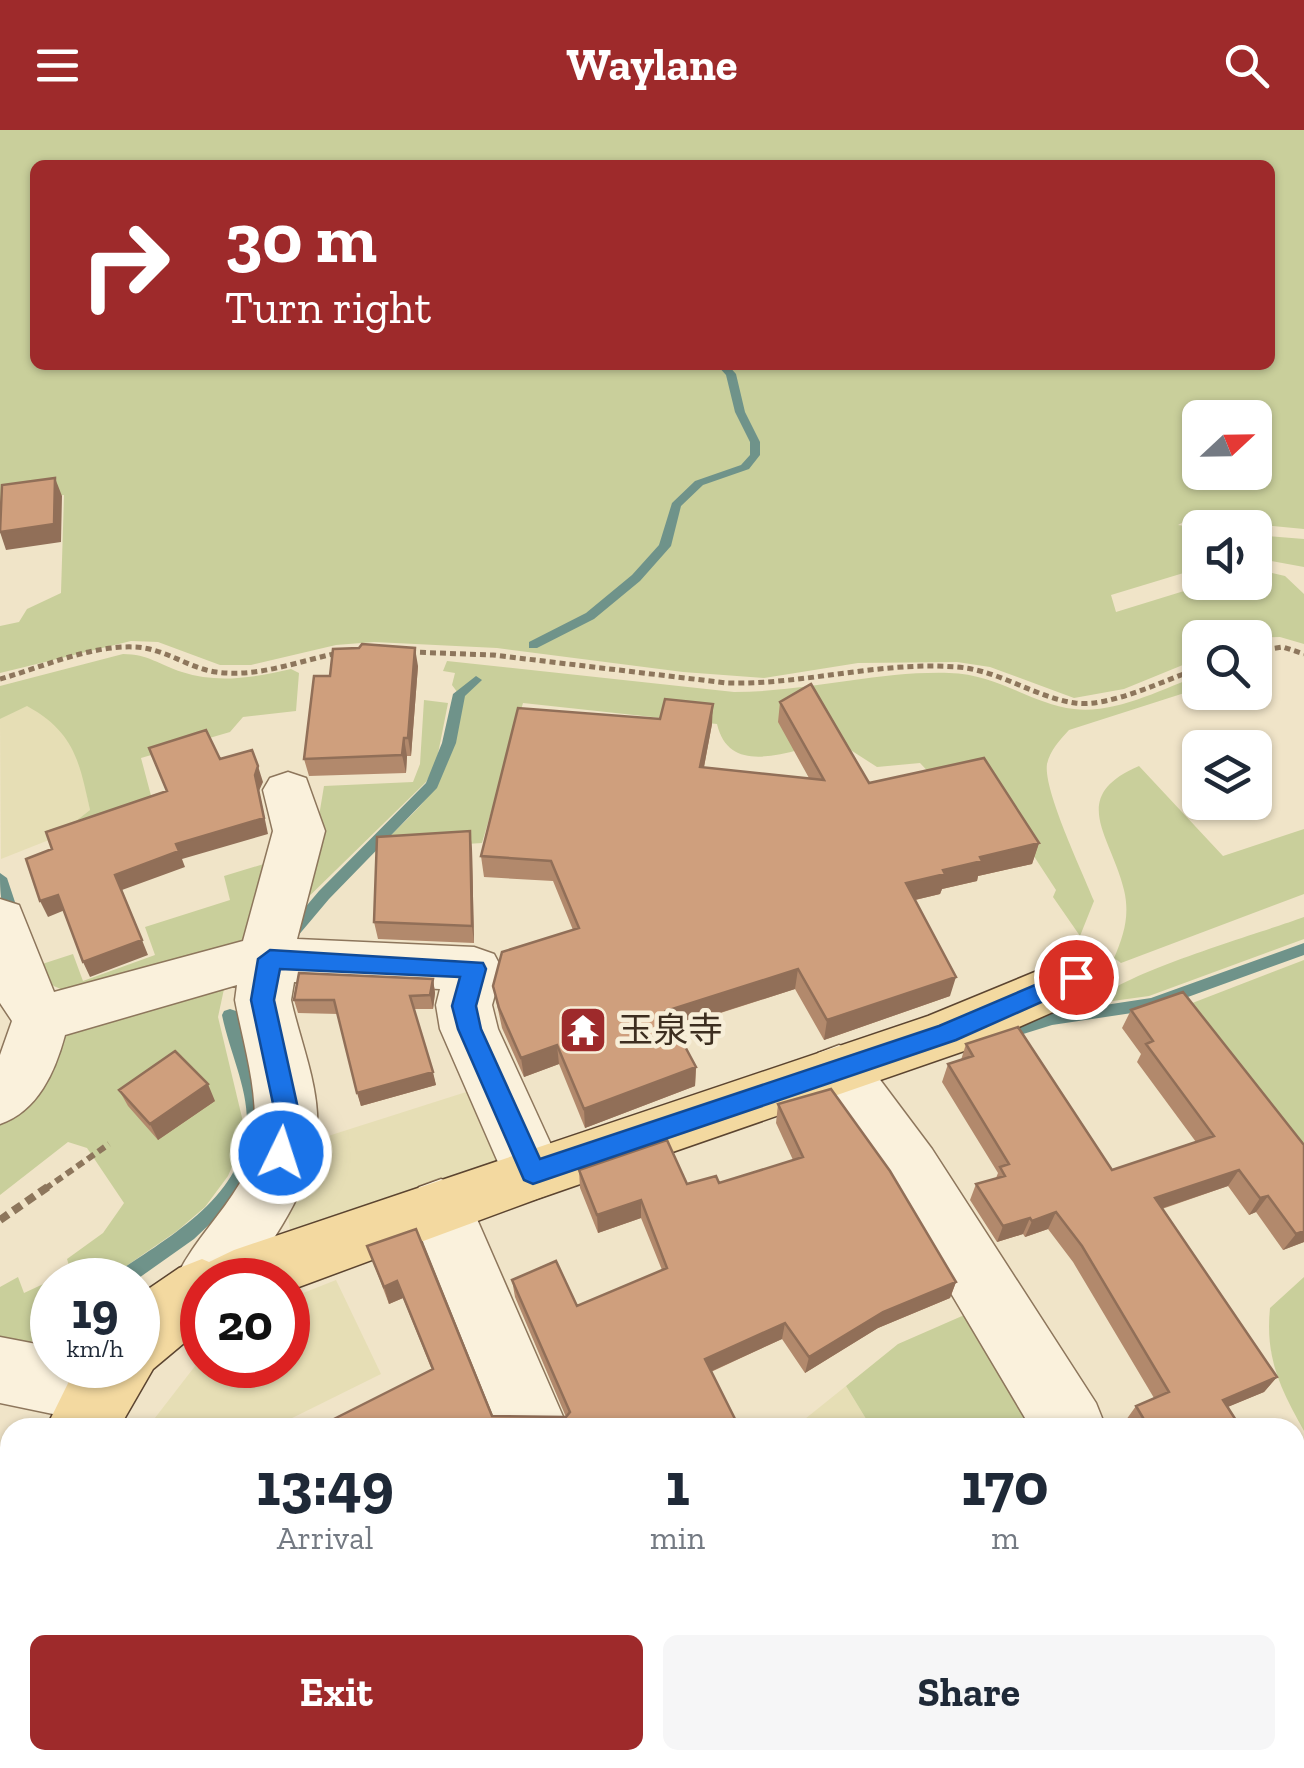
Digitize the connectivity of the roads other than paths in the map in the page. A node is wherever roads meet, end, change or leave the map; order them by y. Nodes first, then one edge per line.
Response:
1 (288, 790) dead end
2 (0, 920) edge
3 (270, 959) junction
4 (1076, 977) dead end
5 (41, 1018) junction
6 (839, 1070) junction
7 (0, 1099) edge
8 (533, 1172) junction
9 (441, 1207) junction
10 (227, 1258) edge
11 (291, 1258) edge
12 (0, 1370) edge
13 (30, 1373) edge
14 (529, 1418) edge
15 (1066, 1418) edge

1 - 3 street
2 - 5 street
3 - 5 street
3 - 8 street
3 - 10 street
4 - 6 main road
5 - 7 street
6 - 8 main road
6 - 15 street
8 - 9 main road
9 - 11 main road
9 - 14 street
12 - 13 street

